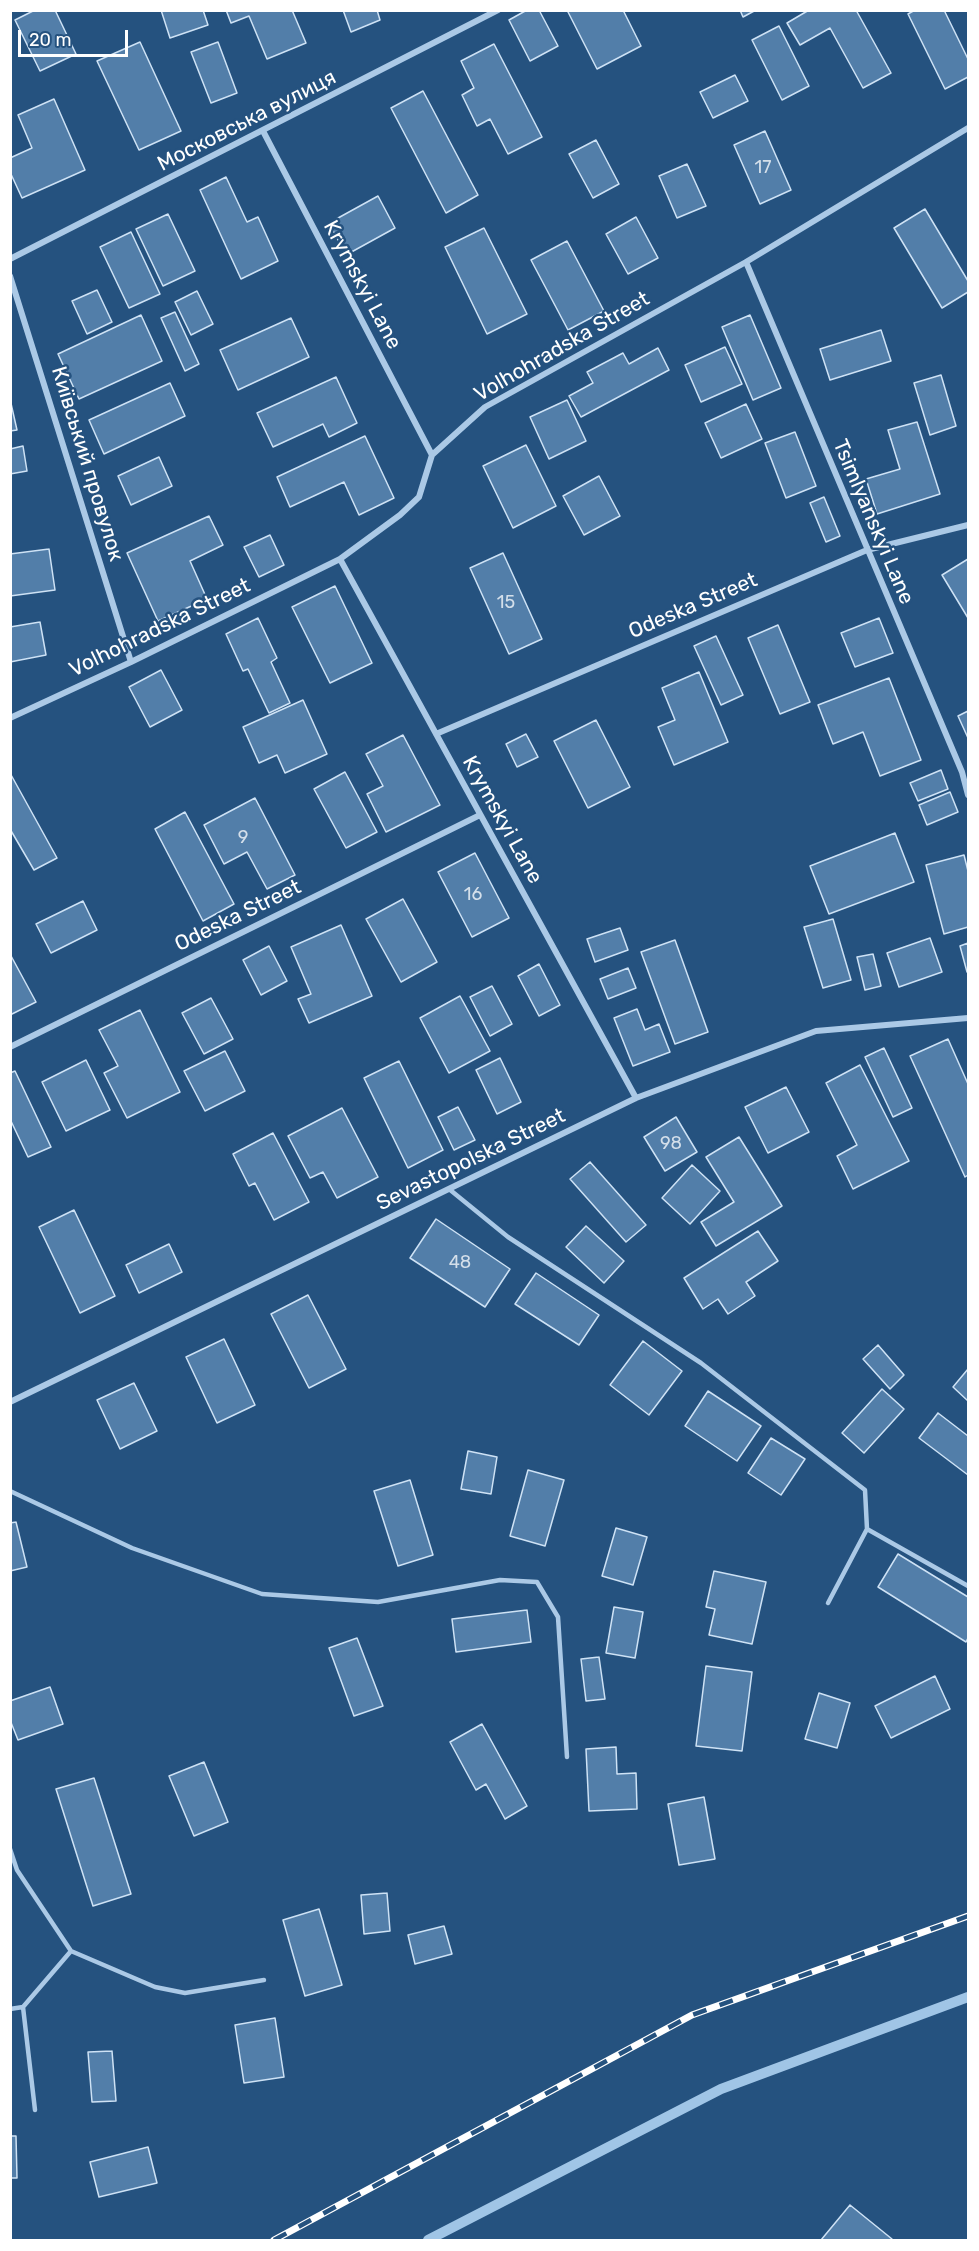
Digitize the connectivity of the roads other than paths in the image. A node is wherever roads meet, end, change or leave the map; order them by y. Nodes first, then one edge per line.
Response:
1 (498, 10) edge
2 (969, 128) edge
3 (263, 131) junction
4 (10, 260) edge
5 (746, 262) junction
6 (10, 276) edge
7 (432, 455) junction
8 (969, 525) edge
9 (867, 550) junction
10 (340, 559) junction
11 (131, 662) junction
12 (10, 718) edge
13 (436, 734) junction
14 (969, 795) edge
15 (480, 815) junction
16 (969, 1018) edge
17 (10, 1047) edge
18 (636, 1098) junction
19 (449, 1189) junction
20 (10, 1402) edge
21 (10, 1491) edge
22 (867, 1529) junction
23 (969, 1586) edge
24 (828, 1603) dead end
25 (567, 1757) dead end
26 (10, 1849) edge
27 (71, 1951) junction
28 (264, 1980) dead end
29 (23, 2007) junction
30 (10, 2009) edge
31 (35, 2110) dead end

1 - 3 street, Московська вулиця
2 - 5 street, Volhohradska Street
3 - 4 street, Московська вулиця
3 - 7 street, Krymskyi Lane
5 - 7 street, Volhohradska Street
5 - 9 street, Tsimlyanskyi Lane
6 - 11 street, Київський провулок
7 - 10 street, Volhohradska Street
8 - 9 street, Odeska Street
9 - 13 street, Odeska Street
9 - 14 street, Tsimlyanskyi Lane
10 - 11 street, Volhohradska Street
10 - 13 street, Krymskyi Lane
11 - 12 street, Volhohradska Street
13 - 15 street, Krymskyi Lane
15 - 17 street, Odeska Street
15 - 18 street, Krymskyi Lane
16 - 18 street, Sevastopolska Street
18 - 19 street, Sevastopolska Street
19 - 20 street, Sevastopolska Street
19 - 22 lane
21 - 25 lane
22 - 23 lane
22 - 24 lane
26 - 27 lane
27 - 28 lane
27 - 29 lane
29 - 30 lane
29 - 31 lane

